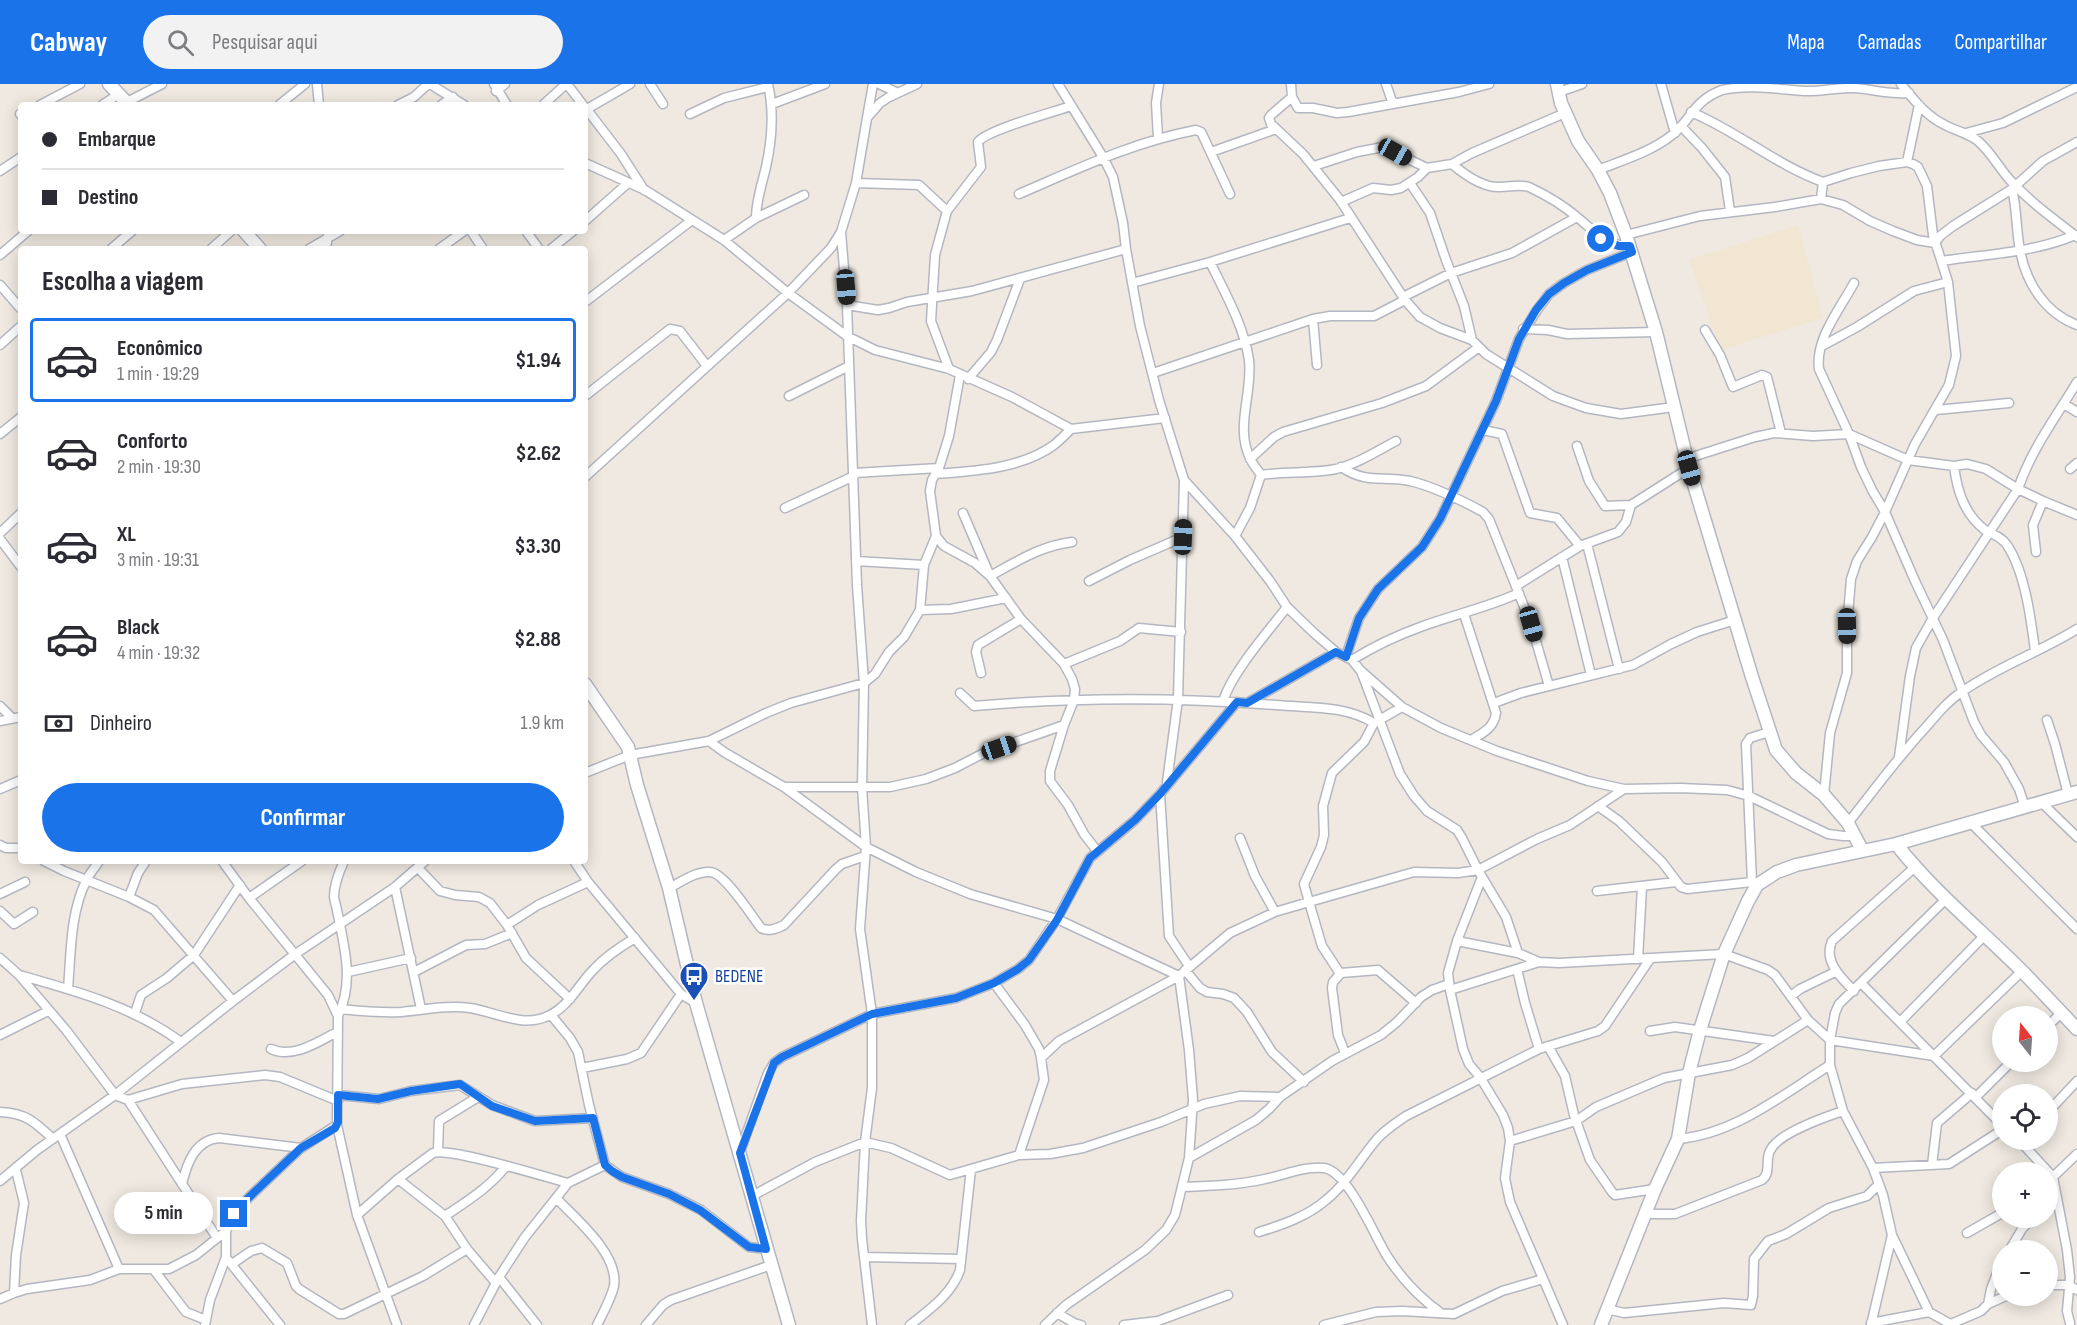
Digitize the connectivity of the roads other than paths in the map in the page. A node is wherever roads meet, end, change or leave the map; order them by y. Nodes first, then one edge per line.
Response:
1 (80, 84) edge
2 (110, 84) edge
3 (162, 84) edge
4 (305, 84) edge
5 (317, 84) edge
6 (429, 84) edge
7 (505, 84) edge
8 (567, 84) edge
9 (630, 84) edge
10 (650, 84) edge
11 (822, 84) edge
12 (873, 84) edge
13 (879, 84) edge
14 (917, 84) edge
15 (1058, 84) edge
16 (1159, 84) edge
17 (1290, 84) edge
18 (1386, 84) edge
19 (1489, 84) edge
20 (1582, 84) edge
21 (1661, 84) edge
22 (1901, 84) edge
23 (768, 85) edge
24 (495, 87) edge
25 (2077, 87) edge
26 (1558, 88) edge
27 (896, 92) junction
28 (1909, 93) junction
29 (453, 97) junction
30 (1292, 97) junction
31 (125, 100) edge
32 (46, 102) edge
33 (283, 102) edge
34 (319, 102) edge
35 (404, 102) edge
36 (446, 102) edge
37 (460, 102) edge
38 (505, 102) edge
39 (546, 102) edge
40 (581, 102) edge
41 (663, 104) dead end
42 (772, 104) junction
43 (1393, 104) junction
44 (588, 105) edge
45 (1919, 105) junction
46 (1071, 106) junction
47 (588, 111) edge
48 (1691, 112) junction
49 (1565, 113) junction
50 (690, 114) dead end
51 (867, 118) junction
52 (1276, 129) junction
53 (1678, 129) junction
54 (1966, 133) junction
55 (1158, 138) junction
56 (2077, 142) edge
57 (1211, 152) junction
58 (1103, 157) junction
59 (18, 160) edge
60 (1907, 162) junction
61 (588, 165) edge
62 (1452, 165) junction
63 (1314, 166) junction
64 (1428, 168) junction
65 (1598, 170) junction
66 (0, 171) edge
67 (1823, 182) junction
68 (628, 183) junction
69 (856, 183) junction
70 (1410, 183) junction
71 (2014, 187) junction
72 (645, 190) junction
73 (1019, 194) dead end
74 (1230, 194) dead end
75 (804, 195) dead end
76 (1821, 199) junction
77 (1341, 202) junction
78 (947, 211) junction
79 (1730, 211) junction
80 (1576, 217) junction
81 (588, 218) edge
82 (756, 218) junction
83 (1350, 218) junction
84 (692, 220) junction
85 (841, 232) junction
86 (24, 234) edge
87 (128, 234) edge
88 (228, 234) edge
89 (247, 234) edge
90 (328, 234) edge
91 (460, 234) edge
92 (569, 234) edge
93 (2076, 236) edge
94 (724, 240) junction
95 (1935, 243) junction
96 (1629, 244) junction
97 (114, 246) edge
98 (214, 246) edge
99 (257, 246) edge
100 (313, 246) edge
101 (443, 246) edge
102 (554, 246) edge
103 (1126, 249) junction
104 (2019, 249) junction
105 (0, 255) edge
106 (1942, 261) junction
107 (1210, 262) junction
108 (1451, 273) junction
109 (1020, 279) junction
110 (1948, 282) junction
111 (1132, 283) junction
112 (1854, 283) dead end
113 (0, 285) edge
114 (788, 293) junction
115 (933, 298) junction
116 (1404, 298) junction
117 (588, 300) edge
118 (847, 305) junction
119 (18, 306) edge
120 (1313, 319) junction
121 (2077, 325) edge
122 (18, 329) edge
123 (1524, 329) junction
124 (1706, 330) dead end
125 (1656, 332) junction
126 (847, 336) junction
127 (1472, 340) junction
128 (1245, 343) junction
129 (0, 345) edge
130 (1822, 346) junction
131 (1479, 347) junction
132 (1317, 365) dead end
133 (707, 366) junction
134 (849, 366) junction
135 (1508, 368) junction
136 (949, 369) junction
137 (1153, 373) junction
138 (964, 377) junction
139 (2077, 382) edge
140 (588, 394) edge
141 (789, 396) dead end
142 (2009, 403) dead end
143 (2064, 404) junction
144 (1674, 407) junction
145 (1936, 410) junction
146 (2077, 412) edge
147 (1165, 418) junction
148 (18, 419) edge
149 (1071, 429) junction
150 (1483, 430) junction
151 (1781, 433) junction
152 (0, 434) edge
153 (1849, 434) junction
154 (1396, 441) dead end
155 (1577, 446) dead end
156 (1250, 459) junction
157 (1908, 460) junction
158 (1687, 463) junction
159 (1954, 466) junction
160 (1341, 467) junction
161 (937, 471) junction
162 (588, 473) edge
163 (854, 474) junction
164 (1261, 475) junction
165 (1184, 480) junction
166 (2018, 489) junction
167 (1450, 497) junction
168 (2043, 501) junction
169 (1631, 505) junction
170 (785, 508) dead end
171 (1886, 512) junction
172 (963, 513) dead end
173 (2077, 515) edge
174 (18, 516) edge
175 (1988, 532) junction
176 (0, 533) edge
177 (936, 536) junction
178 (1235, 536) junction
179 (1183, 537) junction
180 (0, 539) edge
181 (1072, 542) dead end
182 (1584, 545) junction
183 (2036, 552) dead end
184 (1562, 557) junction
185 (856, 561) junction
186 (18, 563) edge
187 (924, 566) junction
188 (990, 576) junction
189 (1089, 581) dead end
190 (1517, 590) junction
191 (1006, 598) junction
192 (1287, 606) junction
193 (920, 610) junction
194 (1464, 614) junction
195 (1933, 618) junction
196 (1021, 619) junction
197 (1735, 620) junction
198 (2077, 629) edge
199 (1181, 632) junction
200 (2036, 651) junction
201 (1336, 652) junction
202 (1349, 658) junction
203 (1065, 664) junction
204 (1619, 669) junction
205 (1360, 670) junction
206 (981, 673) dead end
207 (1591, 675) junction
208 (864, 683) junction
209 (1549, 686) junction
210 (588, 688) edge
211 (1962, 692) junction
212 (960, 693) dead end
213 (1074, 699) junction
214 (1178, 699) junction
215 (1223, 701) junction
216 (1237, 702) junction
217 (1247, 703) junction
218 (1494, 703) junction
219 (0, 706) edge
220 (1402, 707) junction
221 (11, 717) junction
222 (18, 717) edge
223 (2047, 720) dead end
224 (0, 721) edge
225 (1376, 722) junction
226 (1064, 724) junction
227 (1769, 732) junction
228 (1471, 740) junction
229 (709, 741) junction
230 (630, 755) junction
231 (1899, 757) junction
232 (588, 772) edge
233 (18, 781) edge
234 (1166, 786) junction
235 (784, 787) junction
236 (862, 787) junction
237 (0, 789) edge
238 (1624, 789) junction
239 (2073, 793) edge
240 (1160, 794) junction
241 (1824, 795) junction
242 (1749, 796) junction
243 (2041, 802) junction
244 (1598, 806) junction
245 (2025, 807) junction
246 (1970, 822) junction
247 (1848, 823) junction
248 (1856, 836) junction
249 (2077, 837) edge
250 (1240, 838) dead end
251 (1896, 844) junction
252 (0, 845) edge
253 (18, 848) edge
254 (1862, 850) junction
255 (865, 851) junction
256 (1097, 851) junction
257 (50, 864) edge
258 (97, 864) edge
259 (144, 864) edge
260 (224, 864) edge
261 (298, 864) edge
262 (343, 864) edge
263 (421, 864) edge
264 (576, 864) edge
265 (1914, 868) junction
266 (1480, 874) junction
267 (86, 879) junction
268 (25, 882) dead end
269 (588, 882) junction
270 (1676, 882) junction
271 (1754, 883) junction
272 (240, 885) junction
273 (395, 887) junction
274 (1642, 887) junction
275 (669, 888) junction
276 (1597, 891) dead end
277 (0, 894) edge
278 (129, 897) junction
279 (249, 898) junction
280 (1945, 900) junction
281 (1309, 902) junction
282 (0, 911) edge
283 (33, 912) dead end
284 (1275, 912) junction
285 (1057, 920) junction
286 (340, 925) junction
287 (509, 929) junction
288 (2077, 929) edge
289 (1984, 936) junction
290 (635, 938) junction
291 (1457, 941) junction
292 (1518, 953) junction
293 (294, 954) junction
294 (1724, 954) junction
295 (194, 955) junction
296 (0, 957) edge
297 (411, 958) junction
298 (1638, 959) junction
299 (1650, 959) junction
300 (1539, 962) junction
301 (1517, 969) junction
302 (1184, 971) junction
303 (2022, 971) junction
304 (348, 972) junction
305 (414, 972) junction
306 (1835, 972) junction
307 (1341, 973) junction
308 (19, 975) junction
309 (994, 983) junction
310 (1862, 983) junction
311 (1450, 987) junction
312 (68, 988) junction
313 (1854, 991) junction
314 (681, 994) junction
315 (1791, 996) junction
316 (570, 999) junction
317 (233, 1000) junction
318 (696, 1003) junction
319 (1416, 1003) junction
320 (420, 1009) junction
321 (48, 1011) junction
322 (339, 1012) junction
323 (135, 1013) junction
324 (2061, 1013) junction
325 (872, 1014) junction
326 (551, 1015) junction
327 (2058, 1016) edge
328 (1808, 1020) junction
329 (1900, 1022) junction
330 (2077, 1029) edge
331 (1700, 1030) junction
332 (1650, 1031) dead end
333 (337, 1032) junction
334 (0, 1035) edge
335 (1830, 1040) junction
336 (1774, 1041) junction
337 (181, 1042) junction
338 (1548, 1046) junction
339 (271, 1049) dead end
340 (1539, 1049) junction
341 (1345, 1053) junction
342 (1934, 1056) junction
343 (1041, 1058) junction
344 (1830, 1065) junction
345 (582, 1068) junction
346 (1689, 1072) junction
347 (2000, 1072) edge
348 (1480, 1077) junction
349 (2077, 1081) edge
350 (1304, 1082) junction
351 (115, 1095) junction
352 (1974, 1095) junction
353 (478, 1096) junction
354 (1280, 1097) junction
355 (338, 1098) junction
356 (128, 1100) junction
357 (2058, 1101) edge
358 (1192, 1108) junction
359 (1843, 1111) junction
360 (0, 1112) edge
361 (1992, 1114) edge
362 (593, 1118) junction
363 (1576, 1121) junction
364 (337, 1125) junction
365 (57, 1136) junction
366 (1992, 1136) edge
367 (1678, 1139) junction
368 (865, 1142) junction
369 (1510, 1142) junction
370 (301, 1148) junction
371 (438, 1151) junction
372 (740, 1153) junction
373 (2077, 1154) edge
374 (1019, 1155) junction
375 (1189, 1158) junction
376 (605, 1165) junction
377 (1932, 1165) junction
378 (506, 1167) junction
379 (1873, 1168) junction
380 (971, 1169) junction
381 (15, 1170) junction
382 (2058, 1177) edge
383 (398, 1179) junction
384 (0, 1181) edge
385 (568, 1183) junction
386 (1343, 1183) junction
387 (182, 1184) junction
388 (1878, 1185) junction
389 (1183, 1187) junction
390 (1655, 1190) junction
391 (752, 1196) junction
392 (556, 1198) junction
393 (2058, 1210) edge
394 (1646, 1214) junction
395 (357, 1215) junction
396 (445, 1216) junction
397 (1992, 1219) edge
398 (226, 1231) junction
399 (1259, 1232) dead end
400 (1967, 1233) dead end
401 (1892, 1235) junction
402 (217, 1238) junction
403 (766, 1249) junction
404 (467, 1250) junction
405 (864, 1257) junction
406 (960, 1259) junction
407 (229, 1261) junction
408 (771, 1265) junction
409 (119, 1269) junction
410 (154, 1270) junction
411 (1543, 1279) junction
412 (498, 1280) junction
413 (1992, 1286) edge
414 (2058, 1287) edge
415 (2073, 1288) edge
416 (386, 1292) junction
417 (14, 1293) junction
418 (1228, 1295) dead end
419 (0, 1299) edge
420 (1992, 1302) edge
421 (1988, 1304) junction
422 (1607, 1309) junction
423 (1929, 1312) junction
424 (1057, 1313) junction
425 (1441, 1313) junction
426 (206, 1322) edge
427 (2070, 1323) dead end
428 (1076, 1324) edge
429 (1871, 1324) edge
430 (1951, 1324) edge
431 (280, 1325) edge
432 (397, 1325) edge
433 (474, 1325) edge
434 (537, 1325) edge
435 (597, 1325) edge
436 (646, 1325) edge
437 (789, 1325) edge
438 (872, 1325) edge
439 (910, 1325) edge
440 (1045, 1325) edge
441 (1124, 1325) edge
442 (1324, 1325) edge
443 (1563, 1325) edge
444 (1602, 1325) edge

1 - 32 street
2 - 31 street
3 - 31 street
4 - 33 street
5 - 34 street
6 - 29 street
6 - 35 street
7 - 24 street
8 - 39 street
8 - 40 street
9 - 44 street
10 - 41 street
11 - 42 street
12 - 51 street
13 - 27 street
14 - 27 street
15 - 46 street
16 - 55 street
17 - 30 street
18 - 43 street
19 - 43 street
20 - 26 street
21 - 53 street
22 - 28 street
23 - 42 street
23 - 50 street
24 - 38 street
25 - 54 street
26 - 49 street
27 - 51 street
28 - 45 street
28 - 48 street
29 - 36 street
29 - 37 street
30 - 43 street
30 - 52 street
42 - 82 street
45 - 54 street
45 - 60 street
46 - 58 street
46 - 78 street
47 - 72 street
48 - 53 street
48 - 67 street
49 - 62 street
49 - 65 street
51 - 69 street
52 - 57 street
52 - 63 street
53 - 65 street
53 - 79 street
54 - 71 street
55 - 57 street
55 - 58 street
56 - 71 street
57 - 74 street
58 - 73 street
58 - 103 street
59 - 66 street
60 - 67 street
60 - 95 street
61 - 68 street
62 - 64 street
62 - 80 street
63 - 64 street
63 - 77 street
64 - 70 street
65 - 96 street
67 - 76 street
68 - 72 street
68 - 81 street
69 - 78 street
69 - 85 street
70 - 77 street
70 - 108 street
71 - 93 street
71 - 95 street
71 - 104 street
72 - 84 street
75 - 82 street
76 - 79 street
76 - 95 street
77 - 83 street
78 - 115 street
79 - 96 street
80 - 96 street
80 - 108 street
82 - 94 street
83 - 107 street
83 - 116 street
84 - 94 street
84 - 117 street
85 - 114 street
85 - 118 street
86 - 105 street
87 - 97 street
88 - 98 street
89 - 99 street
90 - 100 street
91 - 101 street
92 - 102 street
93 - 104 street
94 - 114 street
95 - 106 street
96 - 123 street
96 - 125 street
103 - 109 street
103 - 111 street
104 - 106 street
104 - 121 street
106 - 110 street
107 - 111 street
107 - 128 street
108 - 116 street
108 - 127 street
109 - 115 street
109 - 138 street
110 - 130 street
110 - 145 street
111 - 137 street
112 - 130 street
113 - 119 street
114 - 126 street
114 - 133 street
115 - 118 street
115 - 136 street
116 - 120 street
116 - 127 street
118 - 126 street
120 - 128 street
120 - 132 street
122 - 129 street
123 - 125 street
123 - 135 street
124 - 151 street
125 - 144 street
126 - 134 street
126 - 136 street
127 - 131 street
128 - 137 street
128 - 156 street
130 - 153 street
131 - 135 street
131 - 156 street
133 - 140 street
133 - 162 street
134 - 141 street
134 - 163 street
135 - 144 street
135 - 150 street
136 - 138 street
137 - 147 street
138 - 149 street
138 - 161 street
139 - 143 street
142 - 145 street
143 - 146 street
143 - 166 street
144 - 158 street
145 - 157 street
147 - 149 street
147 - 165 street
148 - 152 street
149 - 161 street
150 - 167 street
150 - 182 street
151 - 153 street
151 - 158 street
153 - 157 street
153 - 171 street
154 - 160 street
155 - 169 street
156 - 164 street
157 - 159 street
157 - 171 street
158 - 169 street
158 - 197 street
159 - 166 street
159 - 175 street
160 - 164 street
160 - 167 street
161 - 163 street
161 - 177 street
163 - 170 street
163 - 185 street
164 - 178 street
165 - 178 street
165 - 179 street
166 - 168 street
166 - 175 street
167 - 190 street
167 - 202 street
168 - 173 street
168 - 183 street
169 - 182 street
171 - 195 street
171 - 241 street
172 - 188 street
174 - 176 street
175 - 195 street
175 - 200 street
177 - 187 street
177 - 188 street
178 - 192 street
179 - 189 street
179 - 199 street
180 - 186 street
181 - 188 street
182 - 184 street
182 - 204 street
184 - 190 street
184 - 207 street
185 - 187 street
185 - 208 street
187 - 193 street
188 - 191 street
190 - 194 street
190 - 209 street
191 - 193 street
191 - 196 street
192 - 201 street
192 - 215 street
193 - 208 street
194 - 202 street
194 - 218 street
195 - 211 street
195 - 231 street
196 - 203 street
196 - 206 street
197 - 204 street
197 - 227 street
198 - 200 street
199 - 203 street
199 - 214 street
200 - 211 street
201 - 202 street
201 - 217 street
202 - 205 street
203 - 213 street
204 - 207 street
205 - 220 street
205 - 225 street
207 - 209 street
208 - 229 street
208 - 236 street
209 - 218 street
210 - 230 street
211 - 231 street
211 - 245 street
212 - 213 street
213 - 214 street
213 - 226 street
214 - 215 street
214 - 234 street
215 - 216 street
216 - 217 street
216 - 234 street
217 - 225 street
218 - 228 street
219 - 221 street
220 - 225 street
220 - 228 street
221 - 222 street
221 - 224 street
223 - 239 street
225 - 266 street
225 - 281 street
226 - 236 street
226 - 256 street
227 - 241 street
227 - 242 street
228 - 238 street
229 - 230 street
229 - 235 street
230 - 232 street
230 - 275 street
231 - 247 street
233 - 237 street
234 - 240 street
235 - 236 street
235 - 255 street
236 - 255 street
238 - 242 street
238 - 244 street
239 - 243 street
240 - 256 street
240 - 302 street
241 - 247 street
242 - 248 street
242 - 271 street
243 - 245 street
243 - 249 street
244 - 266 street
244 - 270 street
245 - 246 street
246 - 251 street
246 - 288 street
247 - 248 street
248 - 254 street
250 - 284 street
251 - 254 street
251 - 265 street
252 - 253 street
254 - 271 street
255 - 275 street
255 - 285 street
255 - 325 street
256 - 285 street
257 - 267 street
258 - 267 street
259 - 278 street
260 - 272 street
261 - 279 street
262 - 286 street
263 - 273 street
263 - 287 street
264 - 269 street
265 - 280 street
265 - 306 street
266 - 281 street
266 - 291 street
266 - 292 street
267 - 278 street
267 - 312 street
268 - 277 street
269 - 287 street
269 - 290 street
270 - 271 street
270 - 274 street
271 - 294 street
272 - 279 street
272 - 295 street
273 - 286 street
273 - 297 street
274 - 276 street
274 - 298 street
275 - 318 street
278 - 295 street
279 - 293 street
280 - 289 street
280 - 310 street
281 - 284 street
281 - 307 street
282 - 283 street
284 - 302 street
285 - 302 street
285 - 309 street
286 - 293 street
286 - 304 street
287 - 305 street
287 - 316 street
289 - 303 street
289 - 329 street
290 - 314 street
290 - 316 street
291 - 292 street
291 - 311 street
292 - 300 street
293 - 317 street
293 - 322 street
294 - 299 street
294 - 315 street
294 - 331 street
295 - 317 street
295 - 323 street
296 - 308 street
297 - 304 street
297 - 305 street
298 - 299 street
298 - 300 street
299 - 338 street
300 - 301 street
301 - 311 street
301 - 340 street
302 - 343 street
302 - 350 street
302 - 358 street
303 - 324 street
303 - 342 street
304 - 322 street
305 - 320 street
306 - 313 street
306 - 315 street
307 - 319 street
307 - 341 street
308 - 312 street
308 - 321 street
309 - 325 street
309 - 343 street
310 - 313 street
310 - 329 street
311 - 319 street
311 - 348 street
312 - 323 street
313 - 335 street
314 - 318 street
314 - 345 street
315 - 328 street
316 - 326 street
317 - 337 street
318 - 372 street
319 - 341 street
320 - 322 street
320 - 326 street
321 - 334 street
321 - 351 street
322 - 333 street
323 - 337 street
324 - 327 street
324 - 330 street
325 - 368 street
325 - 372 street
326 - 345 street
328 - 335 street
328 - 336 street
329 - 342 street
331 - 332 street
331 - 336 street
331 - 346 street
333 - 339 street
333 - 355 street
335 - 342 street
335 - 344 street
336 - 346 street
337 - 351 street
338 - 340 street
338 - 363 street
340 - 348 street
341 - 350 street
342 - 352 street
343 - 374 street
344 - 359 street
344 - 367 street
345 - 362 street
346 - 363 street
346 - 367 street
347 - 352 street
348 - 369 street
348 - 386 street
349 - 357 street
350 - 354 street
351 - 356 street
351 - 365 street
352 - 361 street
352 - 377 street
353 - 355 street
353 - 362 street
353 - 371 street
354 - 358 street
354 - 375 street
355 - 356 street
355 - 364 street
356 - 387 street
358 - 374 street
358 - 375 street
359 - 379 street
359 - 394 street
360 - 365 street
362 - 376 street
363 - 369 street
363 - 390 street
364 - 370 street
364 - 395 street
365 - 381 street
365 - 409 street
366 - 377 street
367 - 390 street
368 - 380 street
368 - 391 street
368 - 405 street
369 - 411 street
370 - 387 street
370 - 398 street
371 - 378 street
371 - 383 street
372 - 391 street
373 - 382 street
374 - 380 street
375 - 389 street
376 - 385 street
376 - 403 street
377 - 379 street
378 - 385 street
378 - 396 street
379 - 388 street
380 - 406 street
381 - 384 street
381 - 417 street
383 - 395 street
383 - 396 street
385 - 392 street
386 - 389 street
386 - 399 street
386 - 425 street
387 - 402 street
388 - 401 street
388 - 422 street
389 - 424 street
390 - 394 street
391 - 403 street
392 - 412 street
392 - 435 street
393 - 415 street
394 - 422 street
395 - 416 street
396 - 404 street
397 - 400 street
398 - 402 street
398 - 407 street
401 - 423 street
401 - 429 street
402 - 410 street
403 - 408 street
404 - 412 street
404 - 416 street
405 - 406 street
405 - 438 street
406 - 439 street
407 - 416 street
407 - 426 street
407 - 431 street
408 - 436 street
408 - 437 street
409 - 410 street
409 - 417 street
410 - 426 street
411 - 425 street
411 - 443 street
412 - 433 street
412 - 434 street
413 - 421 street
414 - 415 street
415 - 427 street
416 - 432 street
417 - 419 street
418 - 441 street
420 - 421 street
421 - 430 street
422 - 444 street
423 - 429 street
423 - 430 street
424 - 428 street
424 - 440 street
425 - 442 street

